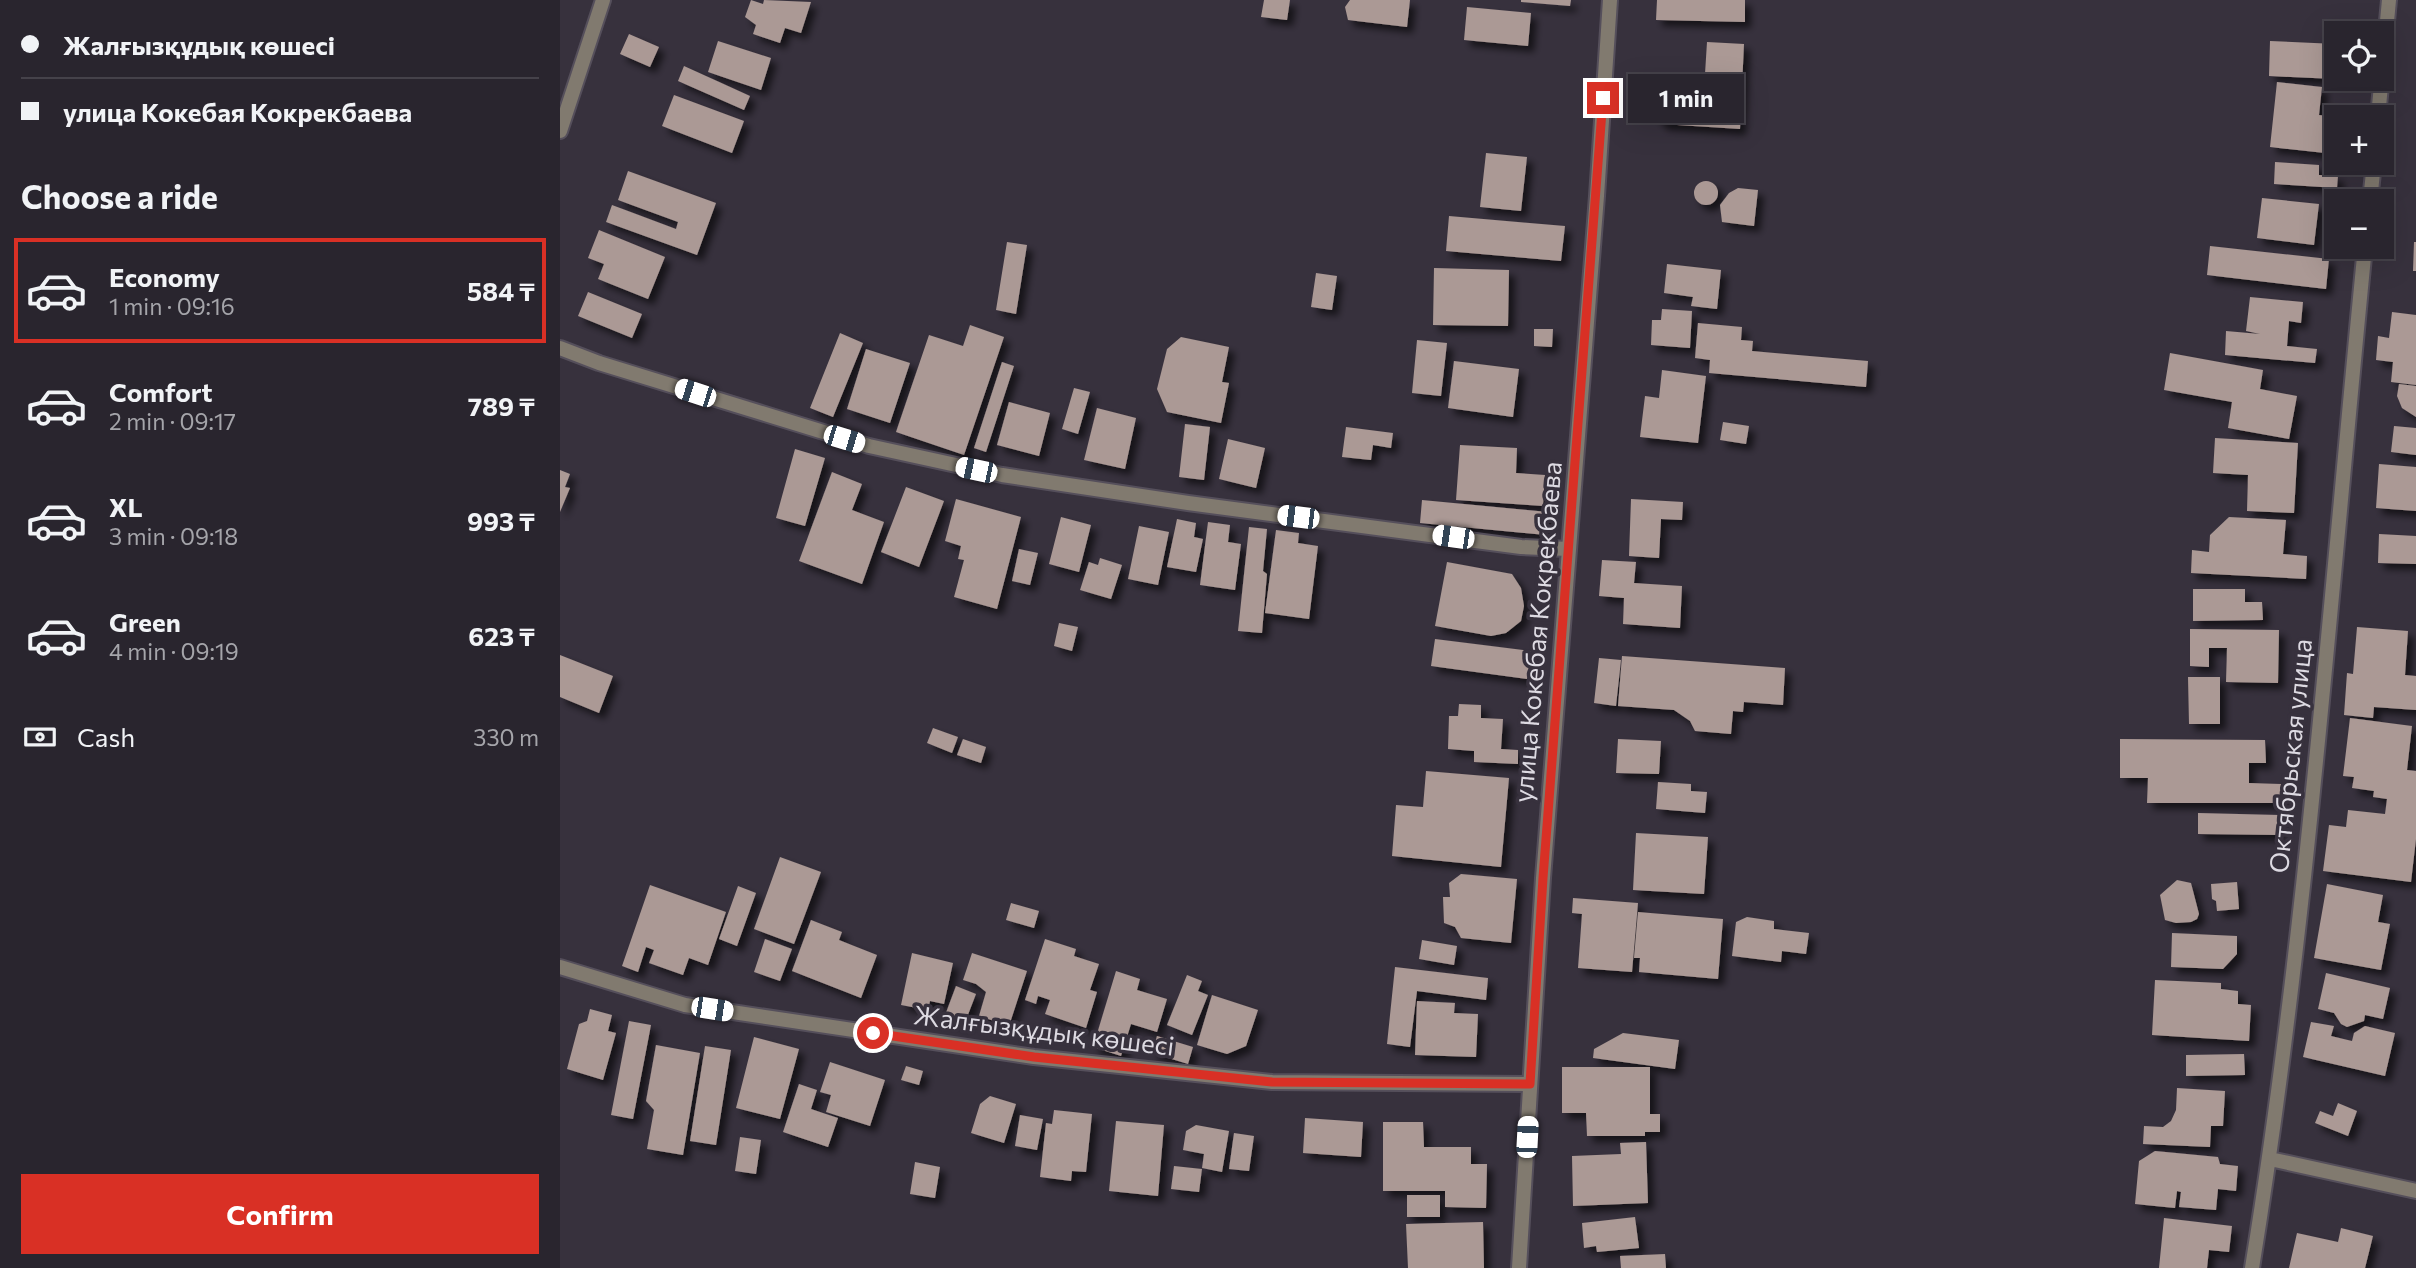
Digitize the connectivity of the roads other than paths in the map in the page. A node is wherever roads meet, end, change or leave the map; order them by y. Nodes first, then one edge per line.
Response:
1 (603, 0) edge
2 (1610, 0) edge
3 (2389, 0) edge
4 (2379, 105) edge
5 (560, 131) edge
6 (2364, 259) edge
7 (560, 348) edge
8 (1569, 549) junction
9 (560, 967) edge
10 (1530, 1084) junction
11 (2270, 1159) junction
12 (2416, 1191) edge
13 (1520, 1268) edge
14 (2252, 1268) edge

1 - 5 street
2 - 8 street, улица Кокебая Кокрекбаева
3 - 4 street
6 - 11 street, Октябрьская улица
7 - 8 street
8 - 10 street, улица Кокебая Кокрекбаева
9 - 10 street, Жалғызқұдық көшесі
10 - 13 street, улица Кокебая Кокрекбаева
11 - 12 street
11 - 14 street, Октябрьская улица

